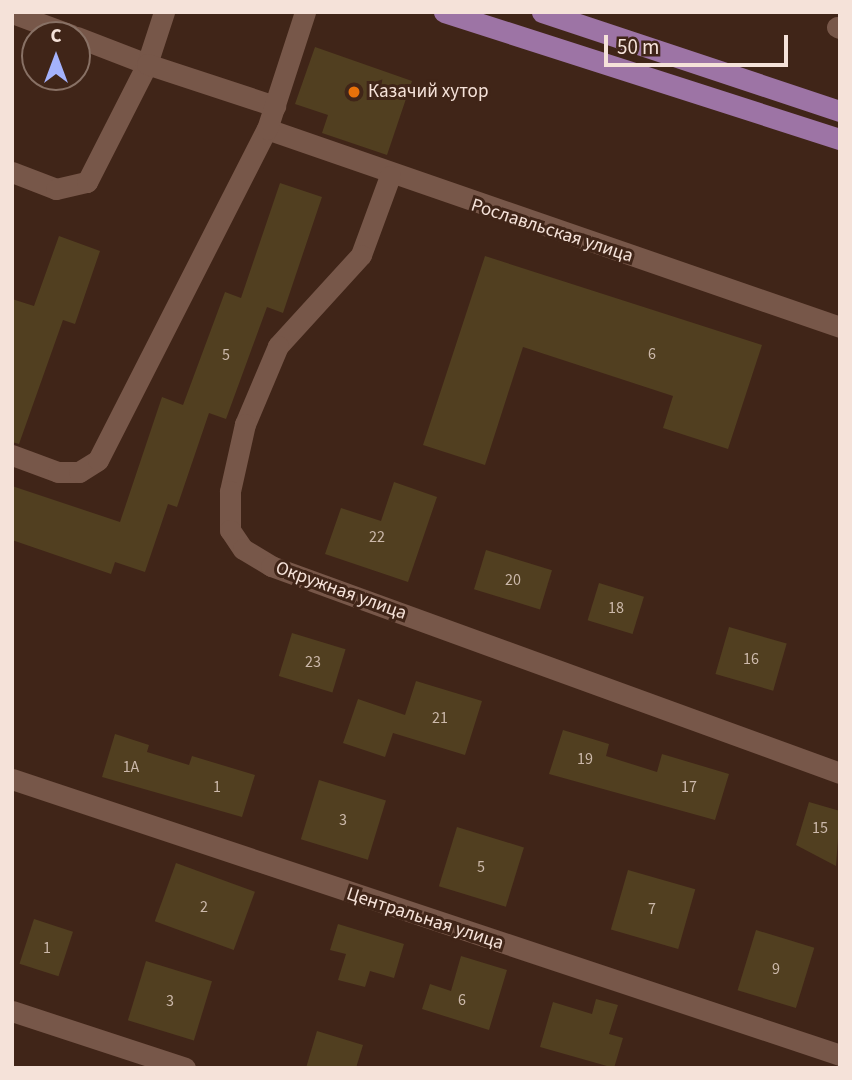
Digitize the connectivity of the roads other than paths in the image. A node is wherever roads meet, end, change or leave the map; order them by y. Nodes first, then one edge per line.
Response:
1 (164, 12) edge
2 (306, 12) edge
3 (444, 12) edge
4 (542, 12) edge
5 (12, 13) edge
6 (33, 21) edge
7 (91, 42) edge
8 (147, 64) junction
9 (275, 106) junction
10 (840, 111) edge
11 (267, 129) junction
12 (840, 139) edge
13 (12, 172) edge
14 (390, 176) junction
15 (840, 327) edge
16 (12, 455) edge
17 (840, 773) edge
18 (15, 788) edge
19 (12, 1011) edge
20 (840, 1055) edge
21 (185, 1068) edge

1 - 8 street
2 - 9 street
3 - 12 main road
4 - 10 main road
5 - 6 street
7 - 8 street
8 - 9 street
8 - 13 street
9 - 11 street
11 - 14 street, Рославльская улица
11 - 16 street
14 - 15 street, Рославльская улица
14 - 17 street, Окружная улица
18 - 20 street, Центральная улица
19 - 21 street

